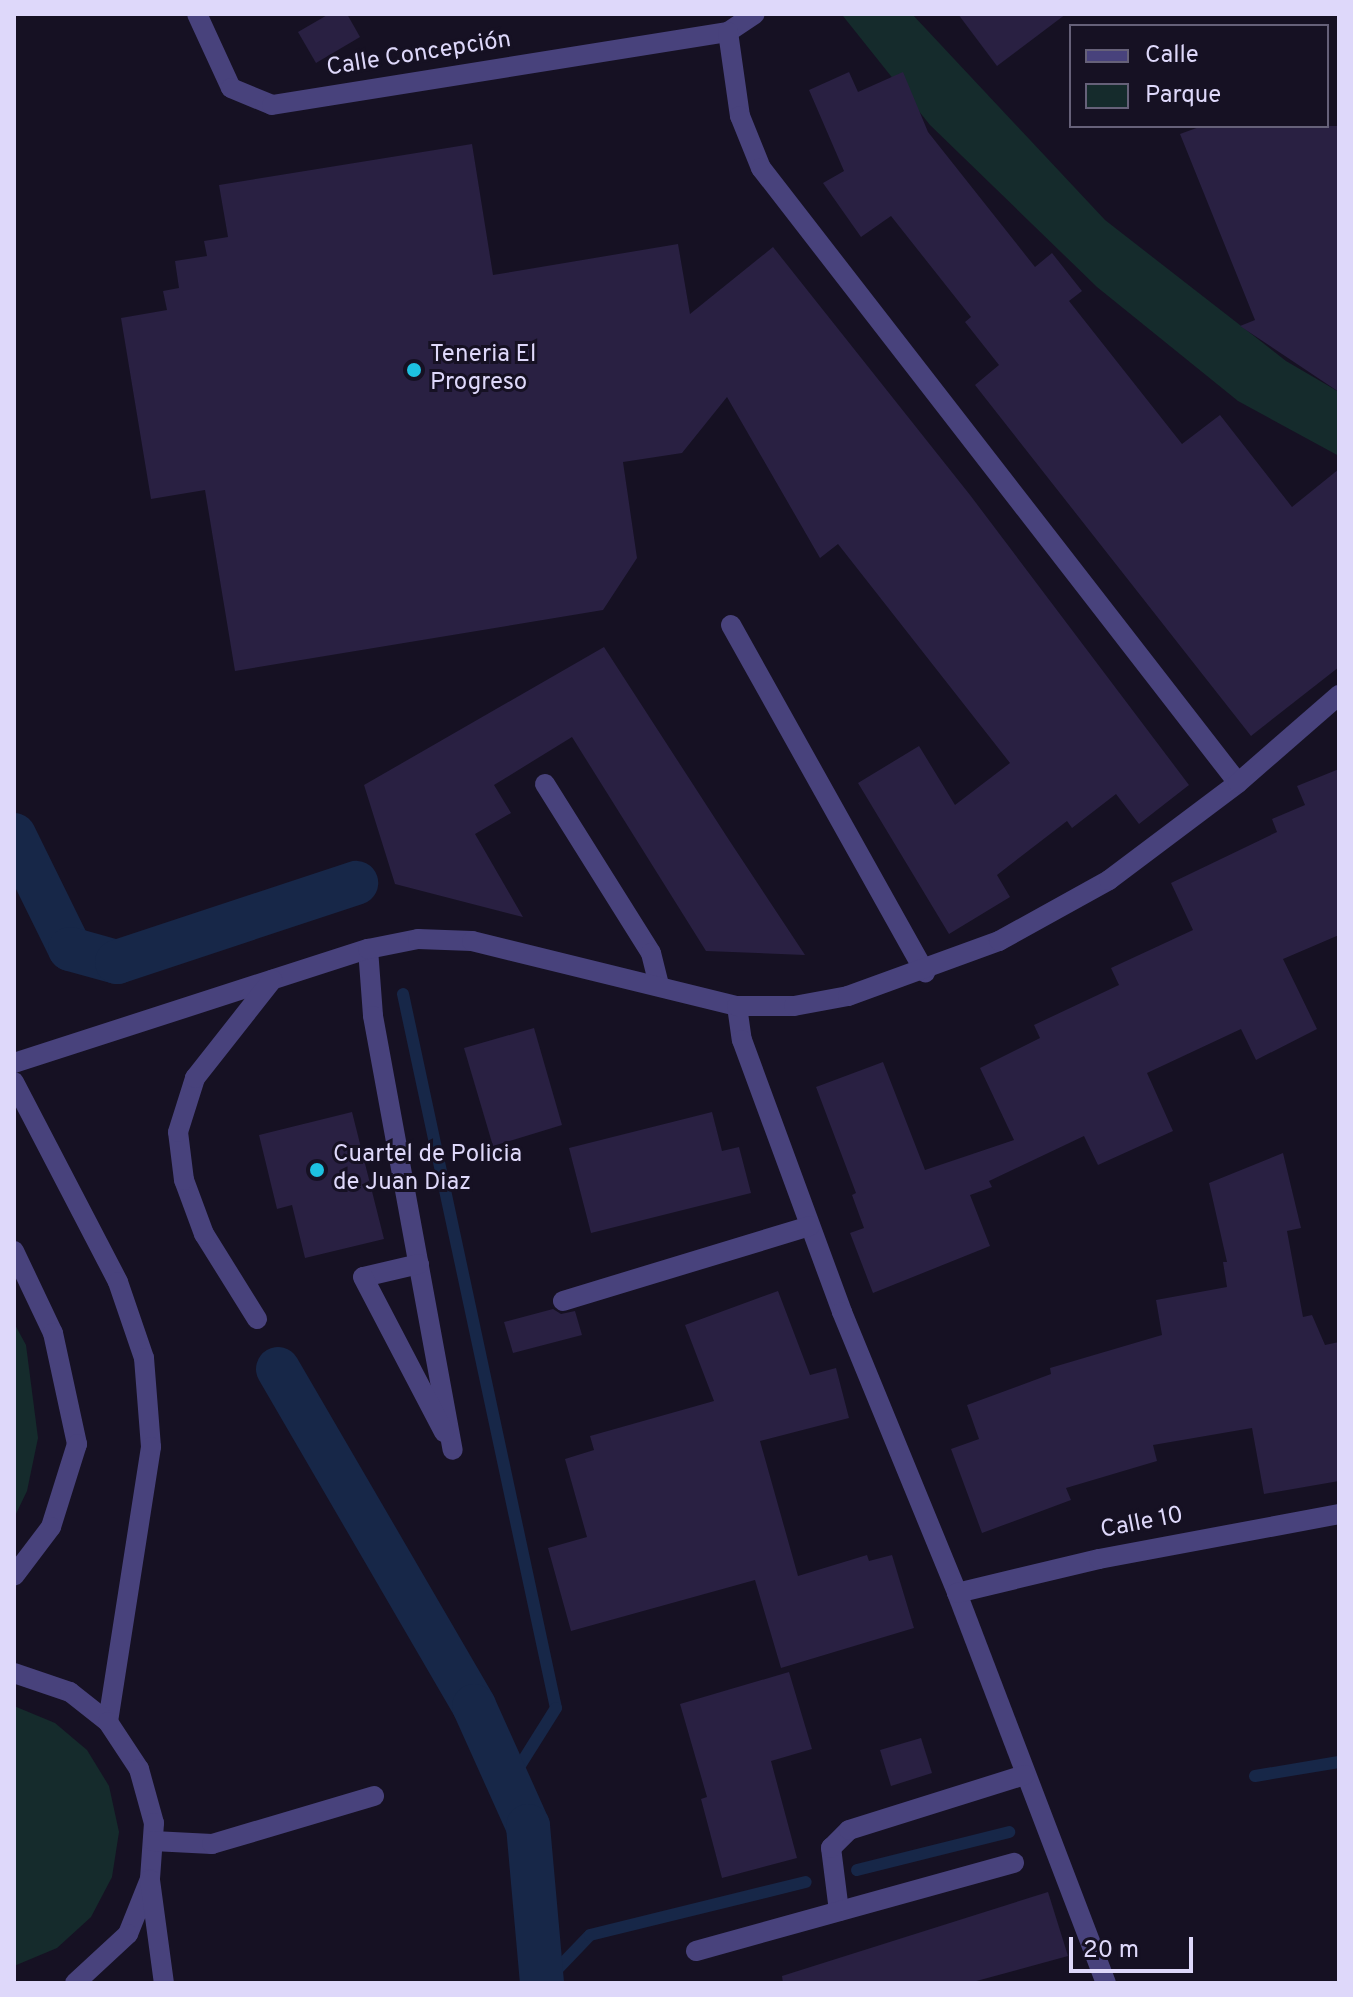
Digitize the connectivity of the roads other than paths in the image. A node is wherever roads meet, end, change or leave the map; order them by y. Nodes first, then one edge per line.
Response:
1 (197, 14) edge
2 (755, 14) edge
3 (728, 32) junction
4 (731, 625) dead end
5 (1339, 695) edge
6 (1238, 783) junction
7 (545, 784) dead end
8 (368, 949) junction
9 (925, 972) junction
10 (272, 980) junction
11 (659, 986) junction
12 (737, 1006) junction
13 (14, 1063) edge
14 (14, 1082) edge
15 (810, 1226) junction
16 (14, 1251) edge
17 (419, 1264) junction
18 (563, 1301) dead end
19 (257, 1319) dead end
20 (1339, 1514) edge
21 (14, 1576) edge
22 (957, 1593) junction
23 (14, 1673) edge
24 (108, 1722) junction
25 (1025, 1775) junction
26 (374, 1796) dead end
27 (153, 1841) junction
28 (1014, 1863) dead end
29 (150, 1879) junction
30 (839, 1911) junction
31 (696, 1951) dead end
32 (75, 1983) edge
33 (164, 1983) edge
34 (1106, 1983) edge

1 - 3 street, Calle Concepción
2 - 3 street, Calle Concepción
3 - 6 street
4 - 9 street
5 - 6 street
6 - 9 street
7 - 11 street
8 - 10 street
8 - 11 street
8 - 17 street
9 - 12 street
10 - 13 street
10 - 19 street
11 - 12 street
12 - 15 street
14 - 24 street
15 - 18 street
15 - 22 street
16 - 21 street
17 - 17 street
20 - 22 street, Calle 10
22 - 25 street
23 - 24 street
24 - 27 street
25 - 30 street
25 - 34 street
26 - 27 street
27 - 29 street
28 - 30 street
29 - 32 street
29 - 33 street
30 - 31 street

